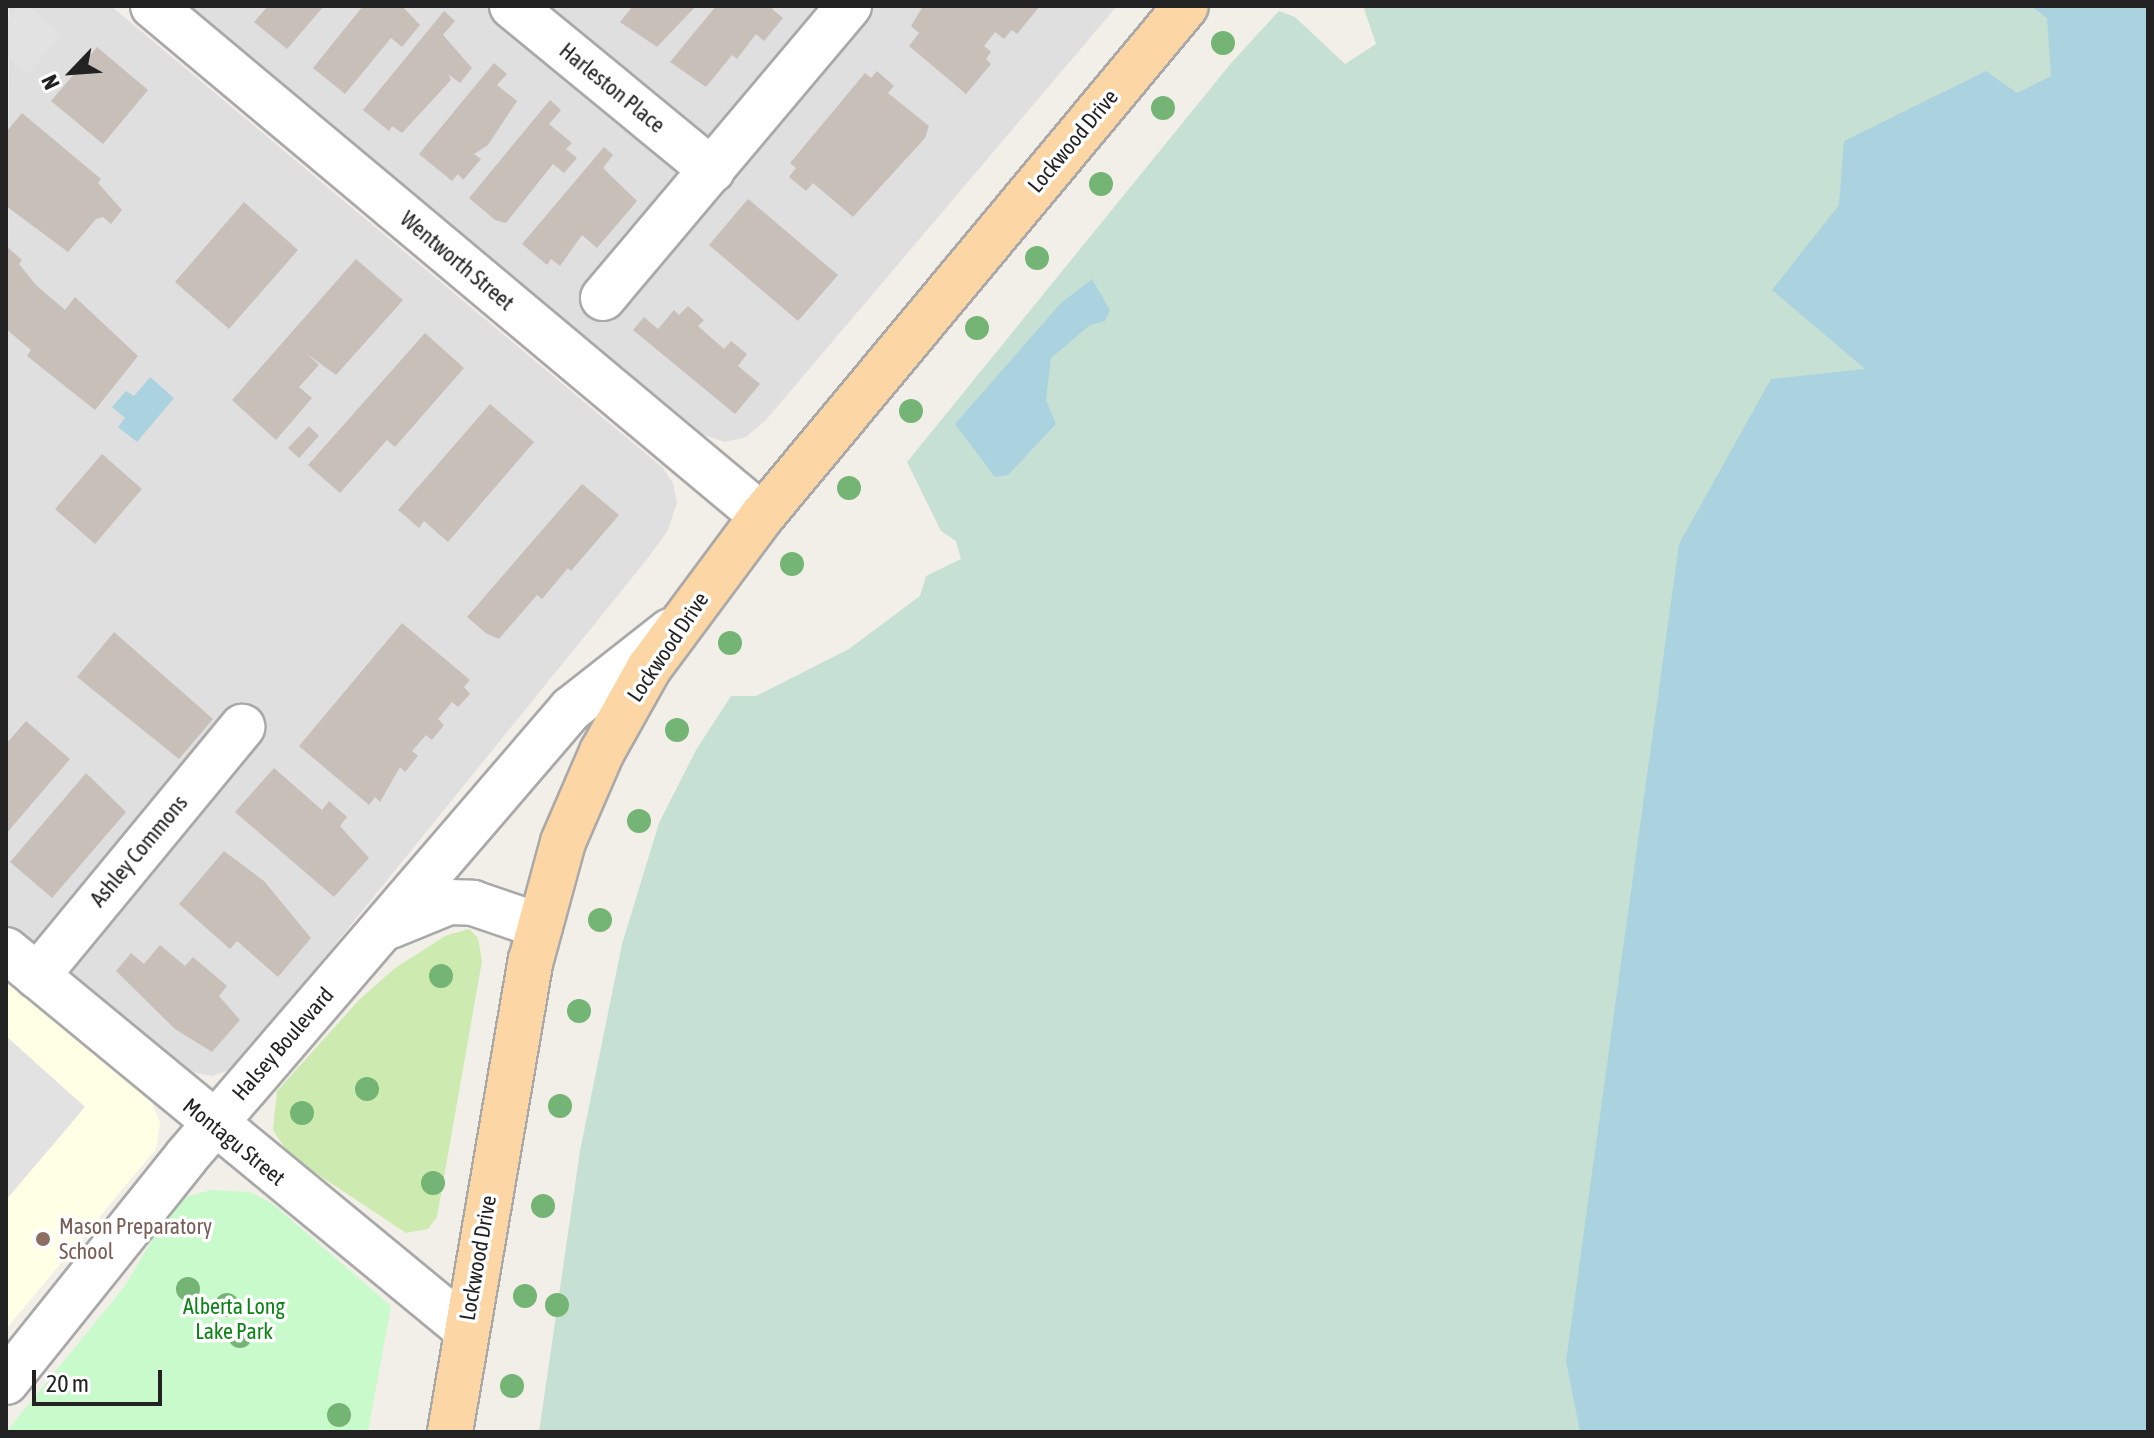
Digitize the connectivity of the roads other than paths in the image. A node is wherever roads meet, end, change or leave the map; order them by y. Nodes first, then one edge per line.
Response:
1 (153, 6) edge
2 (512, 6) edge
3 (849, 6) edge
4 (1186, 6) edge
5 (712, 170) junction
6 (603, 298) dead end
7 (762, 516) junction
8 (685, 619) junction
9 (242, 727) dead end
10 (540, 926) junction
11 (381, 931) junction
12 (21, 963) edge
13 (213, 1125) junction
14 (466, 1329) junction
15 (6, 1382) edge
16 (450, 1432) edge

1 - 7 street, Wentworth Street
2 - 5 street, Harleston Place
3 - 5 street
4 - 7 main road, Lockwood Drive
5 - 6 street
7 - 8 main road, Lockwood Drive
8 - 10 main road, Lockwood Drive
8 - 11 street, Halsey Boulevard
9 - 12 street, Ashley Commons
10 - 11 street, Halsey Boulevard
10 - 14 main road, Lockwood Drive
11 - 13 street, Halsey Boulevard
12 - 13 street, Montagu Street
13 - 14 street, Montagu Street
13 - 15 street, Halsey Boulevard
14 - 16 main road, Lockwood Drive

